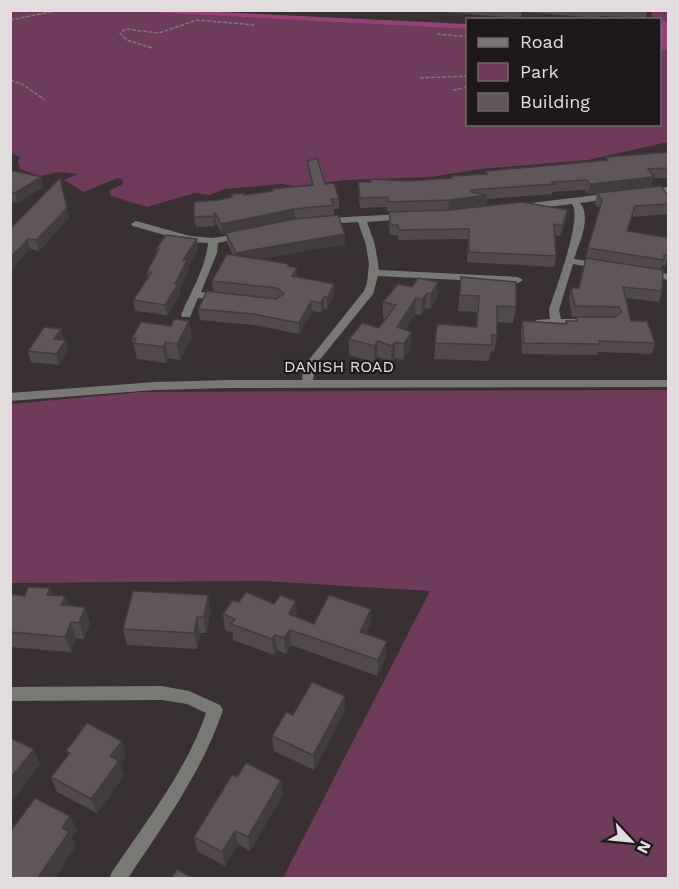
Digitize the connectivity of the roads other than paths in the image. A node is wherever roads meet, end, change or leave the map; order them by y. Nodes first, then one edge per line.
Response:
1 (669, 190) edge
2 (633, 194) edge
3 (621, 195) edge
4 (574, 201) junction
5 (518, 207) edge
6 (413, 217) edge
7 (361, 218) junction
8 (316, 222) edge
9 (136, 224) dead end
10 (250, 233) edge
11 (213, 241) junction
12 (569, 261) junction
13 (614, 268) edge
14 (635, 271) edge
15 (374, 273) junction
16 (669, 276) edge
17 (518, 280) edge
18 (194, 294) junction
19 (231, 298) edge
20 (186, 315) dead end
21 (540, 322) edge
22 (556, 322) junction
23 (590, 322) edge
24 (308, 382) junction
25 (669, 384) edge
26 (10, 397) edge
27 (10, 694) edge
28 (118, 879) edge

1 - 2 street
3 - 4 street
4 - 5 street
4 - 12 street
6 - 7 street
7 - 8 street
7 - 15 street
9 - 11 street
10 - 11 street
11 - 18 street
12 - 13 street
12 - 22 street
14 - 16 street
15 - 17 street
15 - 24 street
18 - 19 street
18 - 20 street
21 - 22 street
22 - 23 street
24 - 25 street, DANISH ROAD
24 - 26 street, DANISH ROAD
27 - 28 street

